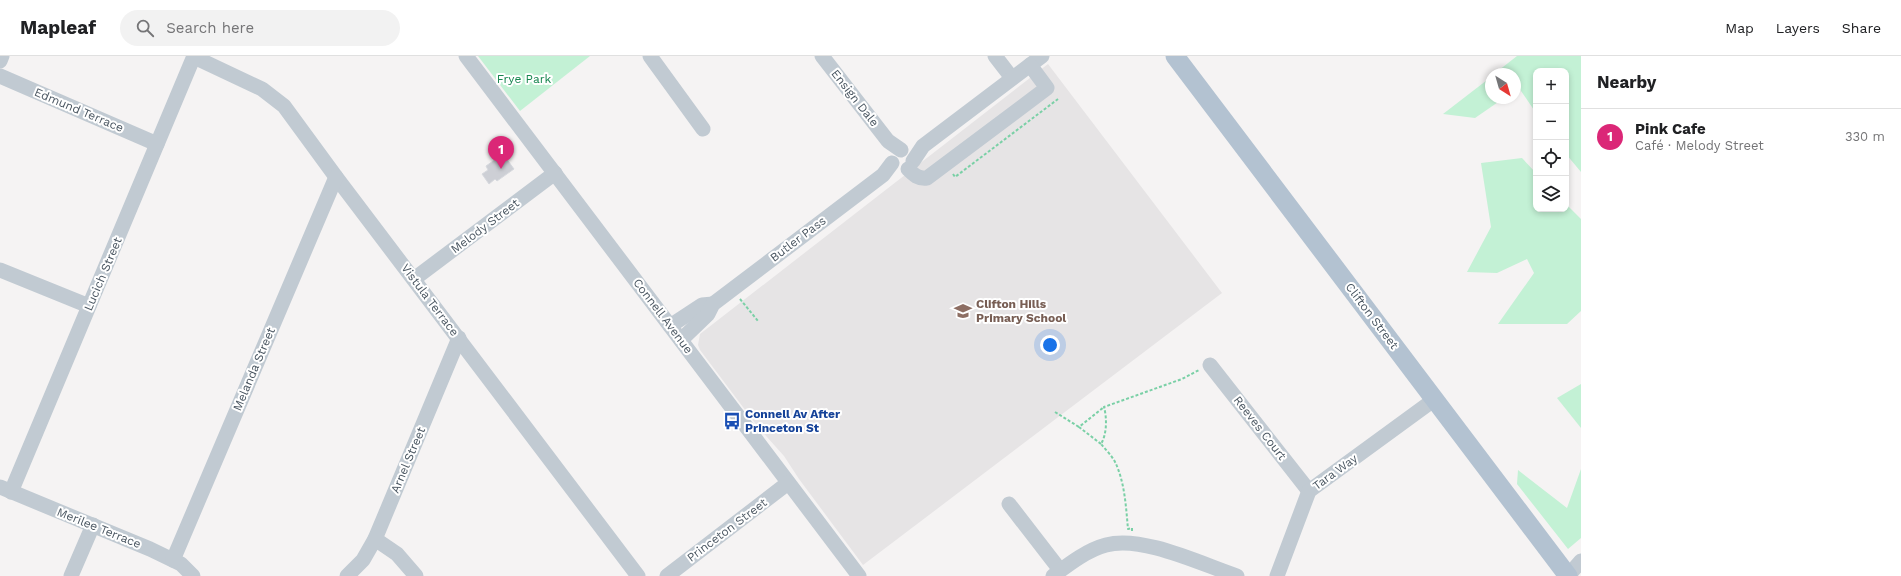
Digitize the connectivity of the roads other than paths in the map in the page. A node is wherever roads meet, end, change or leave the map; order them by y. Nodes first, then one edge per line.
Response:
1 (2, 56) edge
2 (194, 56) edge
3 (466, 56) edge
4 (650, 56) edge
5 (822, 56) edge
6 (995, 56) edge
7 (1042, 56) edge
8 (1175, 56) edge
9 (0, 60) edge
10 (1030, 65) junction
11 (0, 76) edge
12 (1012, 78) junction
13 (703, 129) dead end
14 (157, 144) junction
15 (899, 162) junction
16 (555, 173) junction
17 (336, 177) junction
18 (0, 270) edge
19 (414, 278) junction
20 (713, 304) junction
21 (89, 306) junction
22 (670, 326) junction
23 (459, 338) junction
24 (681, 340) junction
25 (1210, 365) dead end
26 (1435, 399) junction
27 (788, 483) junction
28 (6, 490) edge
29 (1309, 491) junction
30 (1009, 504) dead end
31 (93, 525) junction
32 (375, 539) junction
33 (173, 560) junction
34 (1581, 561) edge
35 (1057, 573) edge
36 (71, 576) edge
37 (194, 576) edge
38 (347, 576) edge
39 (416, 576) edge
40 (638, 576) edge
41 (667, 576) edge
42 (859, 576) edge
43 (1236, 576) edge
44 (1277, 576) edge
45 (1568, 576) edge

1 - 9 street
2 - 14 street, Lucich Street
2 - 17 street, Vistula Terrace
3 - 16 street, Connell Avenue
4 - 13 street
5 - 15 street, Ensign Dale
6 - 12 street
7 - 10 street, Butler Pass
8 - 26 main road, Clifton Street
10 - 12 street, Butler Pass
10 - 15 street
11 - 14 street, Edmund Terrace
12 - 15 street, Butler Pass
14 - 21 street, Lucich Street
15 - 20 street, Butler Pass
16 - 19 street, Melody Street
16 - 22 street, Connell Avenue
17 - 19 street, Vistula Terrace
17 - 33 street, Melanda Street
18 - 21 street
19 - 23 street, Vistula Terrace
20 - 22 street, Butler Pass
20 - 24 street, Butler Pass
21 - 28 street, Lucich Street
22 - 24 street, Connell Avenue
23 - 32 street, Arnel Street
23 - 40 street, Vistula Terrace
24 - 27 street, Connell Avenue
25 - 29 street, Reeves Court
26 - 29 street, Tara Way
26 - 45 main road, Clifton Street
27 - 41 street, Princeton Street
27 - 42 street, Connell Avenue
28 - 31 street, Merilee Terrace
29 - 44 street, Tara Way
30 - 35 street
31 - 33 street, Merilee Terrace
31 - 36 street
32 - 38 street, Arnel Street
32 - 39 street
33 - 37 street, Merilee Terrace
34 - 45 street
35 - 43 street

